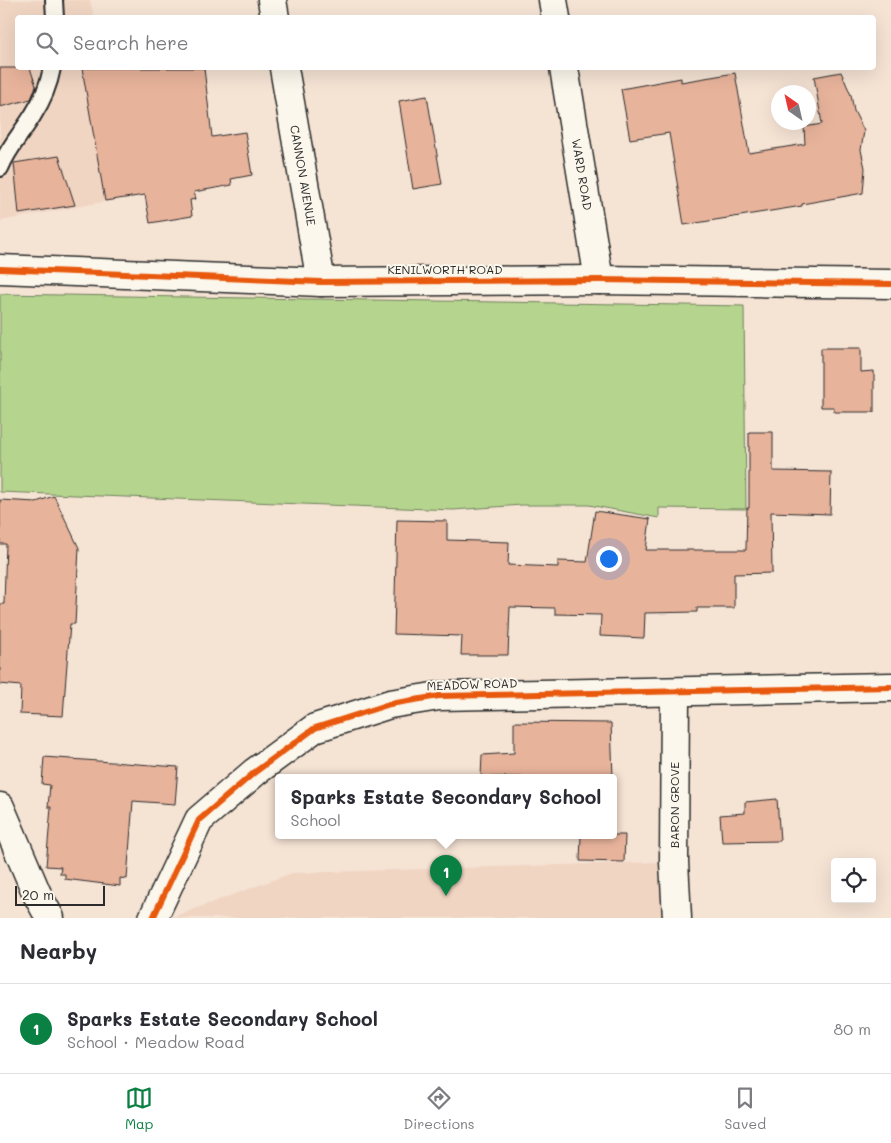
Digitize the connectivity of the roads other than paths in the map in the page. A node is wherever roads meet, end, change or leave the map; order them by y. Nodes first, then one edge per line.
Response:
1 (54, 0) edge
2 (272, 0) edge
3 (553, 0) edge
4 (55, 15) edge
5 (274, 15) edge
6 (556, 15) edge
7 (51, 70) edge
8 (284, 70) edge
9 (564, 70) edge
10 (0, 168) edge
11 (0, 269) edge
12 (598, 280) junction
13 (320, 282) junction
14 (891, 284) edge
15 (891, 687) edge
16 (675, 692) junction
17 (0, 807) edge
18 (50, 918) edge
19 (153, 918) edge
20 (677, 918) edge

1 - 4 lane
2 - 5 street
3 - 6 street
7 - 10 lane
8 - 13 street, CANNON AVENUE
9 - 12 street, WARD ROAD
11 - 13 street, KENILWORTH ROAD
12 - 13 street, KENILWORTH ROAD
12 - 14 street, KENILWORTH ROAD
15 - 16 street, MEADOW ROAD
16 - 19 street, MEADOW ROAD
16 - 20 street, BARON GROVE
17 - 18 street

